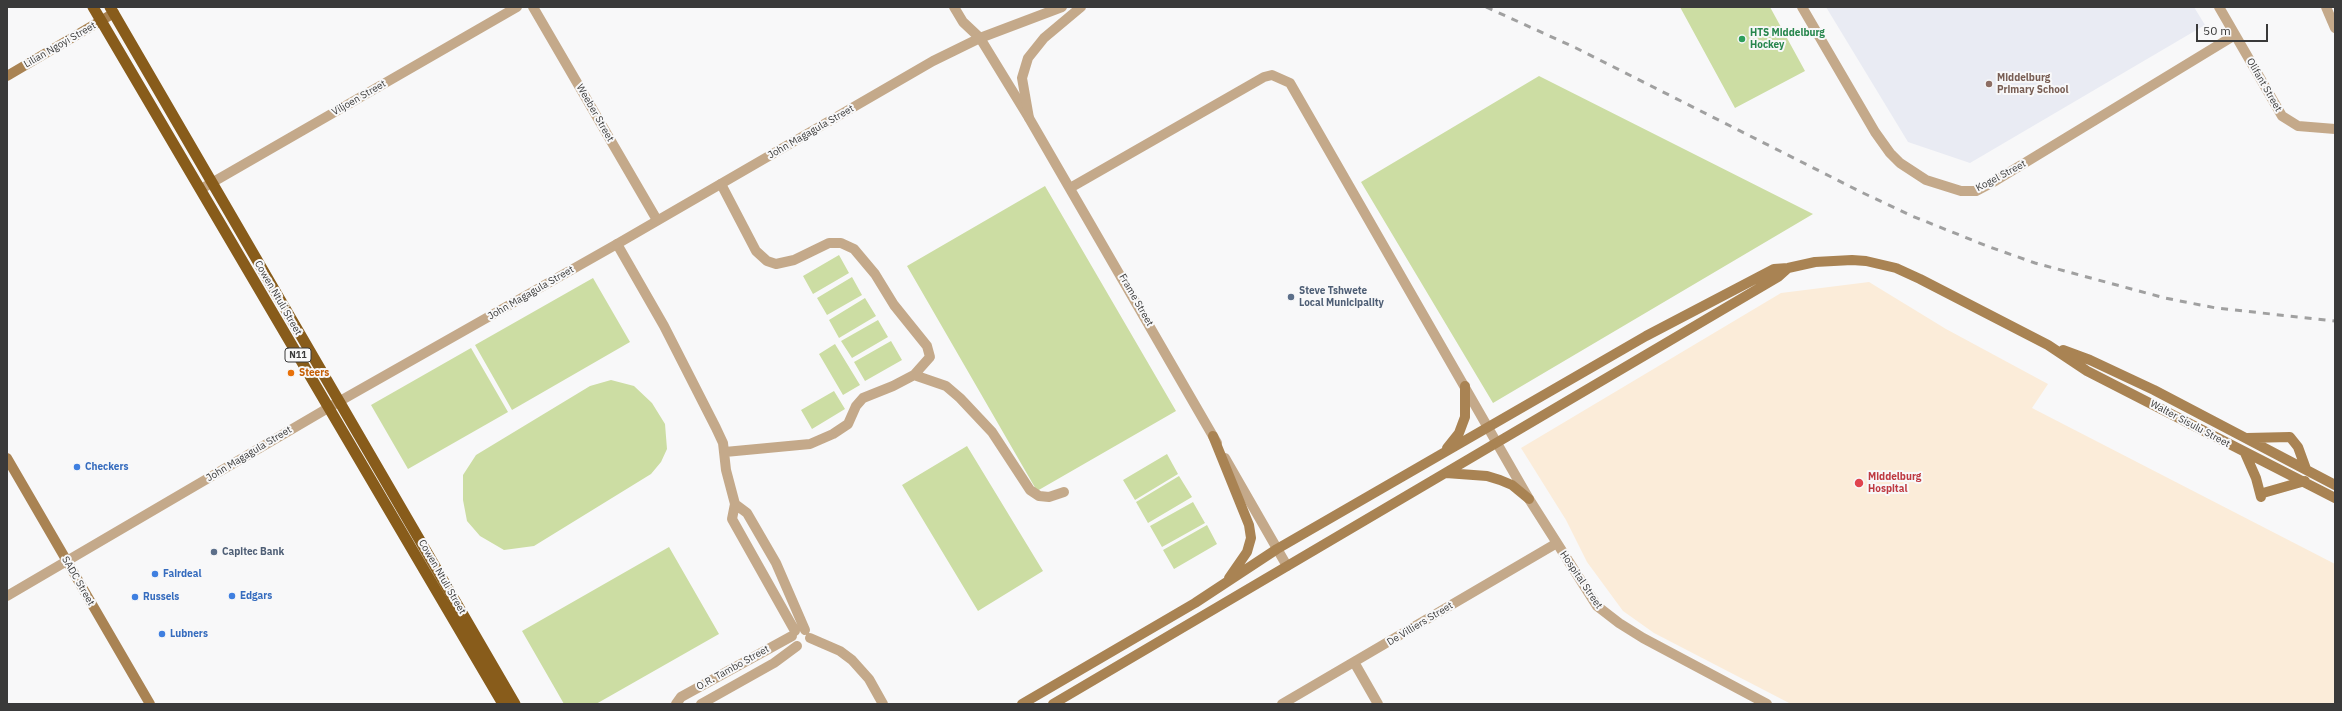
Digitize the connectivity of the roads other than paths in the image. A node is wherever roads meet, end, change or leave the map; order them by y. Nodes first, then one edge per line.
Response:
1 (93, 7) edge
2 (517, 7) edge
3 (533, 7) edge
4 (954, 7) edge
5 (1062, 7) edge
6 (1081, 7) edge
7 (1802, 7) edge
8 (2219, 7) edge
9 (2326, 7) edge
10 (112, 10) edge
11 (101, 20) junction
12 (2335, 28) edge
13 (2235, 35) junction
14 (980, 38) junction
15 (7, 76) edge
16 (1029, 118) junction
17 (2335, 129) edge
18 (213, 183) junction
19 (721, 184) junction
20 (1070, 188) junction
21 (201, 189) junction
22 (657, 220) junction
23 (617, 244) junction
24 (1788, 268) junction
25 (2048, 345) junction
26 (914, 375) junction
27 (1465, 386) junction
28 (340, 401) junction
29 (330, 407) junction
30 (1489, 426) junction
31 (1212, 436) junction
32 (2244, 438) junction
33 (1498, 442) junction
34 (725, 452) junction
35 (2245, 453) junction
36 (1441, 454) junction
37 (7, 458) edge
38 (2306, 469) junction
39 (1445, 473) junction
40 (2305, 481) junction
41 (2335, 485) edge
42 (1064, 492) dead end
43 (1530, 498) junction
44 (2335, 498) edge
45 (735, 504) junction
46 (1557, 543) junction
47 (1277, 549) junction
48 (67, 562) junction
49 (1287, 566) junction
50 (1226, 583) junction
51 (7, 596) edge
52 (1195, 603) junction
53 (1203, 617) junction
54 (801, 634) junction
55 (797, 646) junction
56 (1354, 662) junction
57 (739, 664) junction
58 (747, 678) junction
59 (1064, 679) junction
60 (1072, 692) junction
61 (1764, 703) edge
62 (150, 704) edge
63 (503, 704) edge
64 (515, 704) edge
65 (676, 704) edge
66 (701, 704) edge
67 (883, 704) edge
68 (1022, 704) edge
69 (1053, 704) edge
70 (1282, 704) edge
71 (1378, 704) edge

1 - 11 highway, Cowen Ntuli Street / N11
2 - 18 street, Viljoen Street
3 - 22 street, Weeber Street
4 - 14 street, Frame Street
5 - 14 street, John Magagula Street
6 - 16 street
7 - 13 street, Kogel Street
8 - 13 street, Olifant Street
9 - 12 street
10 - 11 main road, Lilian Ngoyi Street
10 - 18 highway, Cowen Ntuli Street / N11
11 - 15 main road, Lilian Ngoyi Street
11 - 21 highway, Cowen Ntuli Street / N11
13 - 17 street, Olifant Street
14 - 16 street, Frame Street
14 - 19 street, John Magagula Street
16 - 20 street, Frame Street
18 - 21 street, Viljoen Street
18 - 28 highway, Cowen Ntuli Street / N11
19 - 22 street, John Magagula Street
19 - 26 street
20 - 27 street, Hospital Street
20 - 31 street, Frame Street
21 - 29 highway, Cowen Ntuli Street / N11
22 - 23 street, John Magagula Street
23 - 28 street, John Magagula Street
23 - 34 street
24 - 25 main road, Walter Sisulu Street
24 - 30 main road, Walter Sisulu Street
24 - 33 main road
25 - 32 main road, Walter Sisulu Street
25 - 35 main road, Walter Sisulu Street
26 - 34 street
26 - 42 street
27 - 30 street, Hospital Street
27 - 36 main road
28 - 29 street, John Magagula Street
28 - 64 highway, Cowen Ntuli Street / N11
29 - 48 street, John Magagula Street
29 - 63 highway, Cowen Ntuli Street / N11
30 - 33 street, Hospital Street
30 - 36 main road, Walter Sisulu Street
31 - 47 street, Frame Street
31 - 50 main road
32 - 38 main road, Walter Sisulu Street
32 - 38 main road
33 - 39 main road
33 - 43 street, Hospital Street
34 - 45 street
35 - 40 main road, Walter Sisulu Street
35 - 40 main road
36 - 47 main road, Walter Sisulu Street
37 - 48 main road, SADC Street
38 - 41 main road, Walter Sisulu Street
39 - 43 main road
39 - 49 main road
40 - 44 main road, Walter Sisulu Street
43 - 46 street, Hospital Street
45 - 54 street
45 - 54 street
46 - 56 street, De Villiers Street
46 - 61 street, Hospital Street
47 - 49 street, Frame Street
47 - 50 main road, Walter Sisulu Street
48 - 51 street, John Magagula Street
48 - 62 main road, SADC Street
49 - 53 main road
50 - 52 main road, Walter Sisulu Street
52 - 53 main road
52 - 59 main road, Walter Sisulu Street
53 - 60 main road
54 - 55 street
54 - 55 street, O.R. Tambo Street
54 - 57 street, O.R. Tambo Street
54 - 67 street
55 - 58 street, O.R. Tambo Street
56 - 70 street, De Villiers Street
56 - 71 street
57 - 58 street
57 - 65 street, O.R. Tambo Street
58 - 66 street, O.R. Tambo Street
59 - 60 main road
59 - 68 main road, Walter Sisulu Street
60 - 69 main road

